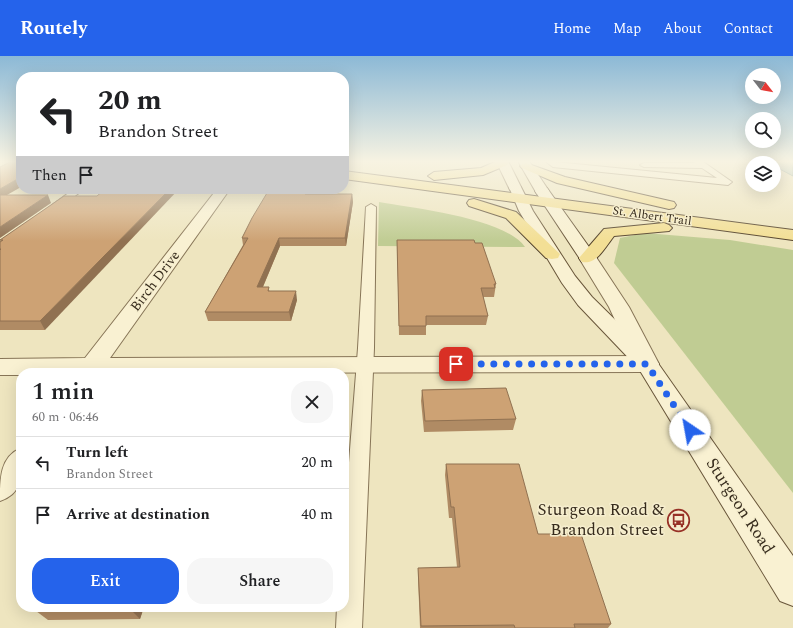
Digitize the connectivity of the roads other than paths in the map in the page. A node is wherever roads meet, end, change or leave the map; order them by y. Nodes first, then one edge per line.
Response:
1 (426, 188) edge
2 (445, 188) edge
3 (492, 188) edge
4 (516, 188) edge
5 (541, 188) edge
6 (594, 188) edge
7 (519, 193) junction
8 (73, 194) edge
9 (220, 194) edge
10 (547, 197) junction
11 (371, 207) dead end
12 (676, 207) junction
13 (49, 211) edge
14 (793, 222) edge
15 (711, 224) junction
16 (793, 235) edge
17 (552, 254) junction
18 (588, 258) junction
19 (365, 364) junction
20 (647, 364) junction
21 (0, 367) edge
22 (30, 368) edge
23 (90, 368) edge
24 (181, 368) edge
25 (16, 467) edge
26 (0, 488) edge
27 (793, 588) edge
28 (349, 628) edge

1 - 17 main road
2 - 7 main road, St. Albert Trail
3 - 7 main road, St. Albert Trail
4 - 7 street, Sturgeon Road
5 - 10 street, Sturgeon Road
6 - 12 main road
7 - 10 main road, St. Albert Trail
7 - 17 street, Sturgeon Road
8 - 13 lane
9 - 23 street, Birch Drive
10 - 12 main road, St. Albert Trail
10 - 15 main road, St. Albert Trail
10 - 18 street, Sturgeon Road
11 - 19 lane
12 - 14 main road, St. Albert Trail
15 - 16 main road, St. Albert Trail
15 - 18 main road
17 - 20 street, Sturgeon Road
18 - 20 street, Sturgeon Road
19 - 20 street
19 - 24 street
19 - 28 lane
20 - 27 street, Sturgeon Road
21 - 22 street
25 - 26 street

